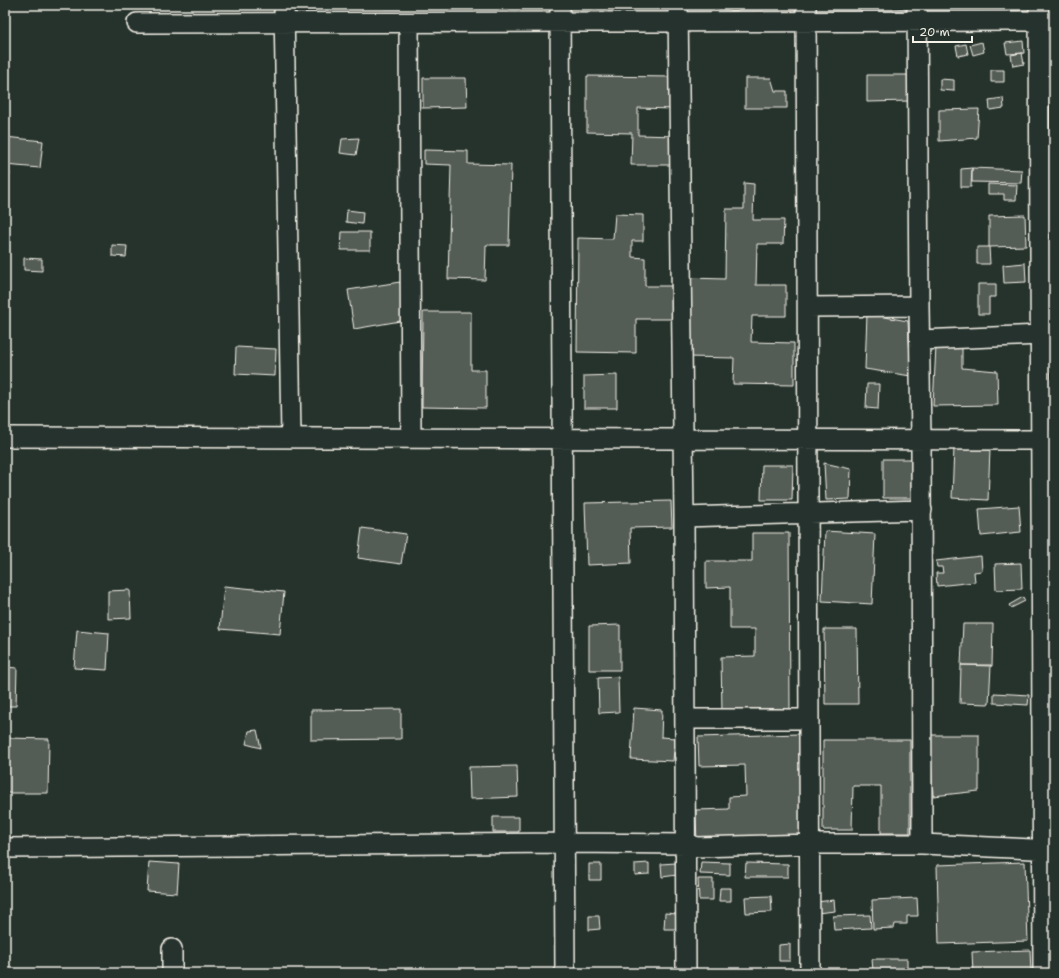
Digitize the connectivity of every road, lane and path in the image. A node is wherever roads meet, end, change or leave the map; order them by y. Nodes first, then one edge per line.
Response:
1 (806, 13) edge
2 (917, 13) edge
3 (284, 14) edge
4 (561, 14) edge
5 (678, 14) edge
6 (1044, 16) edge
7 (137, 23) dead end
8 (409, 23) junction
9 (919, 306) junction
10 (808, 307) junction
11 (1041, 335) junction
12 (920, 340) junction
13 (5, 437) edge
14 (291, 437) junction
15 (411, 437) junction
16 (563, 438) junction
17 (683, 438) junction
18 (808, 439) junction
19 (922, 439) junction
20 (1048, 440) edge
21 (922, 510) junction
22 (808, 514) junction
23 (684, 517) junction
24 (809, 718) junction
25 (686, 719) junction
26 (566, 843) junction
27 (687, 844) junction
28 (810, 844) junction
29 (922, 844) junction
30 (5, 848) edge
31 (1048, 850) edge
32 (172, 949) dead end
33 (172, 973) edge
34 (565, 973) edge
35 (686, 973) edge
36 (810, 973) edge
37 (1043, 973) edge

1 - 2 street
1 - 5 street
1 - 10 street
2 - 6 street
2 - 9 street
3 - 7 street
3 - 8 street
3 - 14 street
4 - 5 street
4 - 8 street
4 - 16 street
5 - 17 street
6 - 11 street
8 - 15 street
9 - 10 street
9 - 12 street
10 - 18 street
11 - 12 street
11 - 20 street
12 - 19 street
13 - 14 street
14 - 15 street
15 - 16 street
16 - 17 street
16 - 26 street
17 - 18 street
17 - 23 street
18 - 19 street
18 - 22 street
19 - 20 street
19 - 21 street
20 - 31 street
21 - 22 street
21 - 29 street
22 - 23 street
22 - 24 street
23 - 25 street
24 - 25 street
24 - 28 street
25 - 27 street
26 - 27 street
26 - 30 street
26 - 34 street
27 - 28 street
27 - 35 street
28 - 29 street
28 - 36 street
29 - 31 street
31 - 37 street
32 - 33 street

